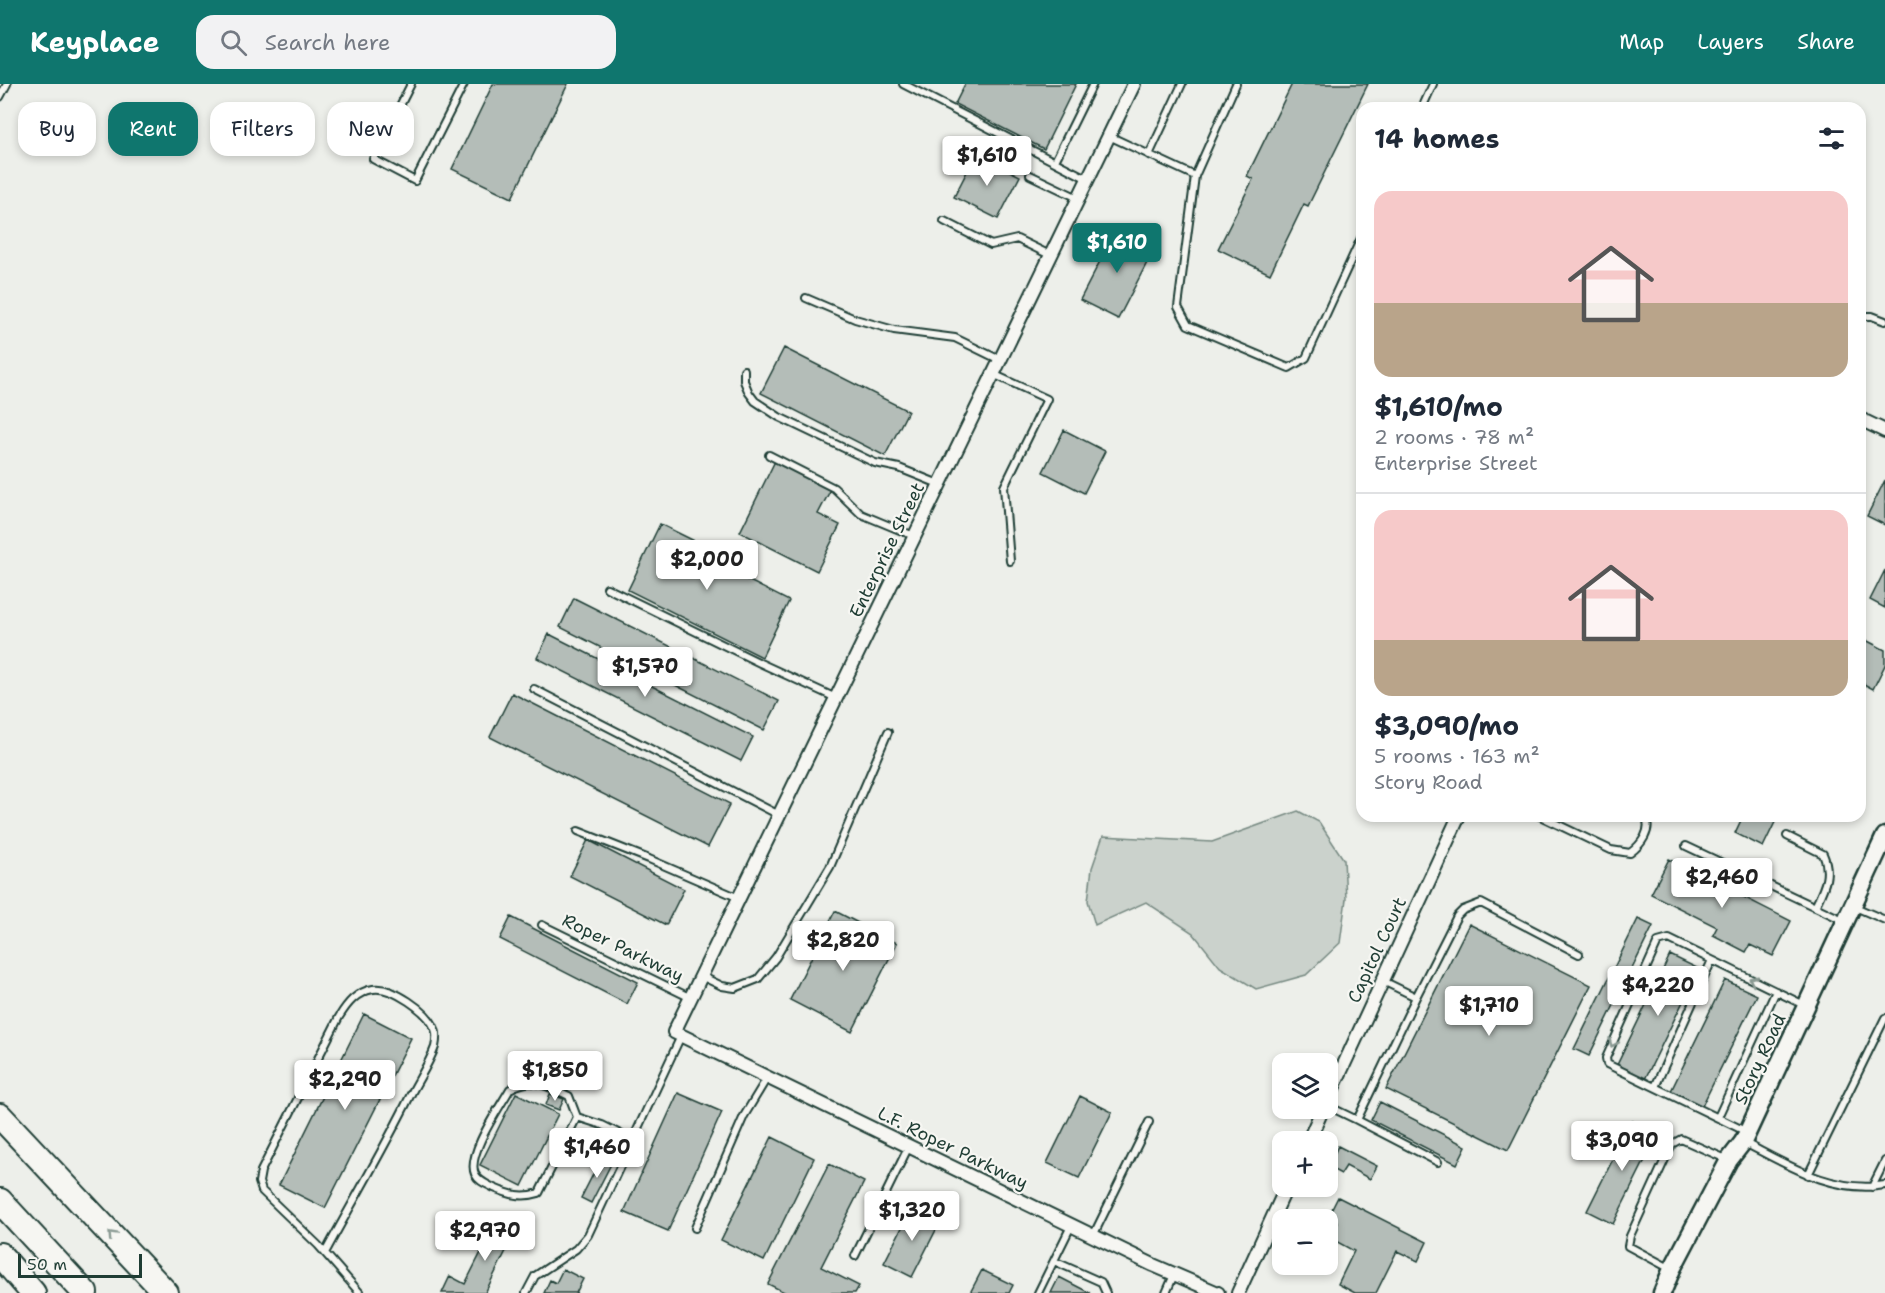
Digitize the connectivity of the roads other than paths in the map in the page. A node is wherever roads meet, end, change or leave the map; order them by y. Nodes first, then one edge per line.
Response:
1 (7, 84) edge
2 (411, 84) edge
3 (464, 84) edge
4 (903, 84) edge
5 (1093, 84) edge
6 (1134, 84) edge
7 (1182, 84) edge
8 (1236, 84) edge
9 (1433, 84) edge
10 (0, 97) edge
11 (1425, 102) edge
12 (1108, 136) junction
13 (1149, 155) junction
14 (1055, 161) junction
15 (1030, 175) dead end
16 (1195, 176) junction
17 (1088, 178) junction
18 (1078, 198) junction
19 (944, 221) dead end
20 (1356, 249) edge
21 (1050, 255) junction
22 (806, 298) dead end
23 (1866, 316) edge
24 (1885, 321) edge
25 (999, 360) junction
26 (744, 370) dead end
27 (993, 374) junction
28 (1866, 422) edge
29 (1885, 431) edge
30 (769, 455) dead end
31 (939, 484) junction
32 (914, 536) junction
33 (1010, 561) dead end
34 (607, 588) dead end
35 (534, 689) dead end
36 (836, 698) junction
37 (888, 732) dead end
38 (779, 815) junction
39 (1456, 822) edge
40 (1553, 822) edge
41 (1647, 822) edge
42 (578, 831) dead end
43 (1787, 836) dead end
44 (1885, 836) edge
45 (1686, 846) dead end
46 (739, 898) junction
47 (1853, 906) junction
48 (1815, 907) junction
49 (1885, 920) edge
50 (1845, 921) junction
51 (542, 925) dead end
52 (1579, 954) dead end
53 (1712, 960) junction
54 (701, 976) junction
55 (1382, 981) junction
56 (1776, 992) junction
57 (1416, 997) junction
58 (691, 998) junction
59 (1806, 1006) junction
60 (1885, 1018) edge
61 (678, 1034) junction
62 (767, 1077) junction
63 (1338, 1077) edge
64 (1655, 1087) junction
65 (1338, 1111) edge
66 (0, 1116) edge
67 (1718, 1117) junction
68 (577, 1118) junction
69 (1358, 1120) junction
70 (1149, 1122) dead end
71 (1745, 1137) junction
72 (632, 1140) junction
73 (909, 1146) junction
74 (1729, 1160) junction
75 (1885, 1161) edge
76 (1438, 1162) dead end
77 (1808, 1175) junction
78 (1885, 1185) edge
79 (1872, 1187) junction
80 (1282, 1197) edge
81 (0, 1201) edge
82 (1071, 1225) junction
83 (695, 1228) dead end
84 (1093, 1236) junction
85 (325, 1253) junction
86 (0, 1255) edge
87 (855, 1256) dead end
88 (1054, 1261) junction
89 (1672, 1269) junction
90 (1174, 1274) junction
91 (33, 1293) edge
92 (85, 1293) edge
93 (166, 1293) edge
94 (360, 1293) edge
95 (526, 1293) edge
96 (1038, 1293) edge
97 (1106, 1293) edge
98 (1166, 1293) edge
99 (1218, 1293) edge
100 (1238, 1293) edge
101 (1662, 1293) edge

1 - 10 lane
2 - 3 lane
4 - 14 lane
5 - 14 lane
6 - 12 street, Enterprise Street
7 - 13 lane
8 - 16 lane
9 - 11 lane
12 - 13 lane
12 - 17 street, Enterprise Street
13 - 16 lane
14 - 17 lane
15 - 18 lane
16 - 20 lane
17 - 18 street, Enterprise Street
18 - 21 street, Enterprise Street
19 - 21 lane
21 - 25 street, Enterprise Street
22 - 25 lane
23 - 24 lane
25 - 27 street, Enterprise Street
26 - 31 lane
27 - 31 street, Enterprise Street
27 - 33 lane
28 - 29 street
30 - 32 lane
31 - 32 street, Enterprise Street
32 - 36 street, Enterprise Street
34 - 36 lane
35 - 38 lane
36 - 38 street, Enterprise Street
37 - 54 lane
38 - 46 street, Enterprise Street
39 - 55 street, Capitol Court
40 - 41 lane
42 - 46 lane
43 - 48 lane
44 - 47 street, Story Road
45 - 48 lane
46 - 54 street, Enterprise Street
47 - 49 lane
47 - 50 street, Story Road
48 - 50 lane
50 - 59 street, Story Road
51 - 58 lane, Roper Parkway
52 - 57 lane
56 -> 53 lane
53 - 64 lane
53 -> 64 lane
54 - 58 street, Enterprise Street
55 - 57 lane
55 - 63 street, Capitol Court
56 - 59 lane
56 - 67 lane
57 - 69 lane
58 - 61 street, Enterprise Street
59 - 71 street, Story Road
60 - 77 lane
61 - 62 street, L.F. Roper Parkway
61 - 72 lane
62 - 73 street, L.F. Roper Parkway
62 - 83 lane
64 - 67 lane
65 - 69 lane
93 -> 66 highway
67 - 71 lane
68 - 68 lane
68 - 72 lane
69 - 76 lane
70 - 84 lane
71 - 74 street, Story Road
71 - 77 lane
72 - 95 lane
73 - 82 street, L.F. Roper Parkway
73 - 87 lane
74 - 89 street, Story Road
74 - 89 lane
75 - 79 lane
77 - 79 lane
78 - 79 lane
80 - 100 street
81 - 92 highway
82 - 84 street, L.F. Roper Parkway
82 - 88 lane
84 - 90 street, L.F. Roper Parkway
85 - 85 lane
85 - 94 lane
86 - 91 highway
88 - 96 lane
88 - 97 lane
89 - 101 street, Story Road
90 - 98 lane
90 - 99 street, L.F. Roper Parkway

